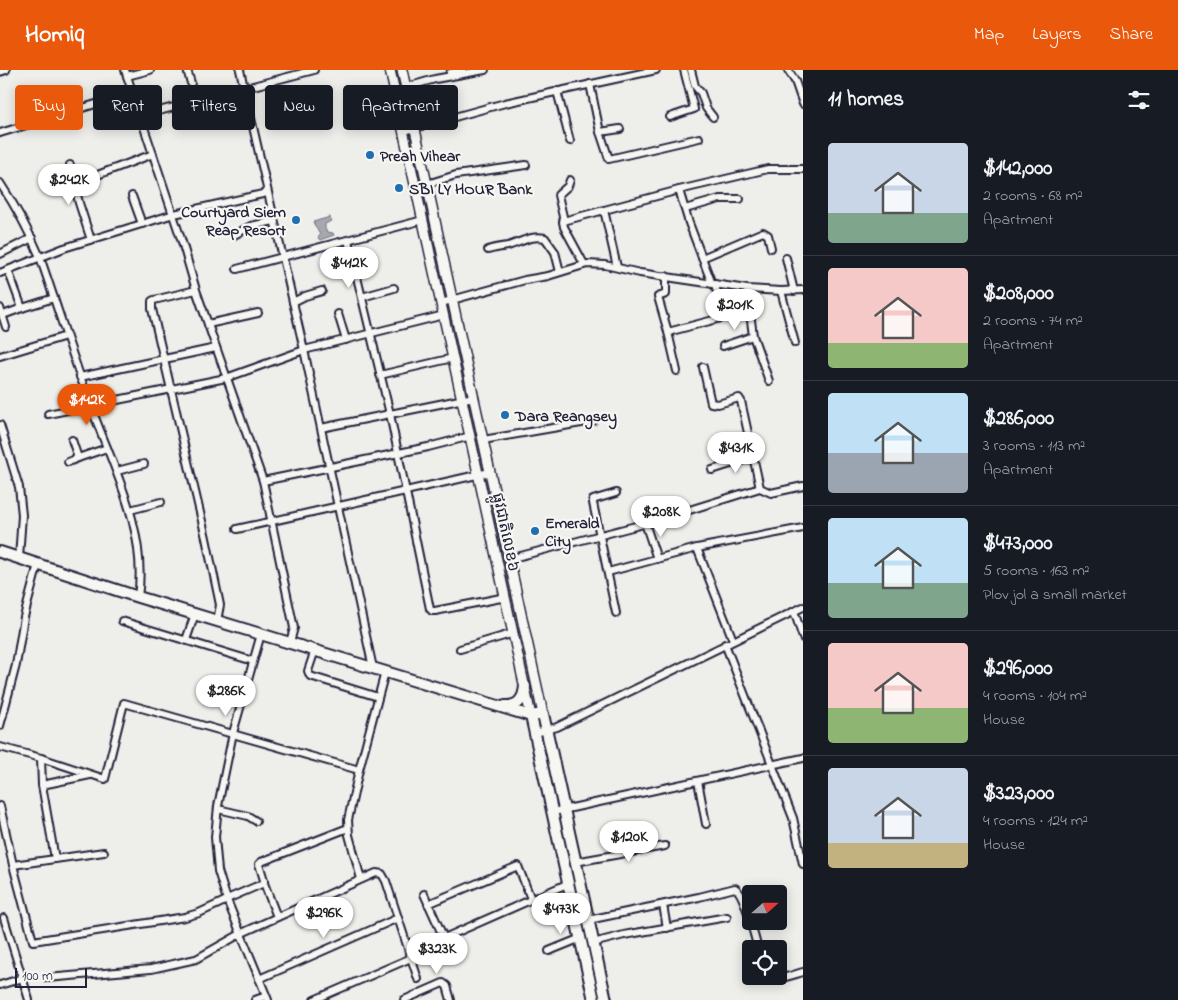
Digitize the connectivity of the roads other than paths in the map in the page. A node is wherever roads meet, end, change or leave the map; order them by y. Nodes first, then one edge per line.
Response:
1 (6, 70) edge
2 (150, 70) edge
3 (187, 70) edge
4 (240, 70) edge
5 (314, 70) edge
6 (390, 70) edge
7 (402, 70) edge
8 (463, 70) edge
9 (485, 70) edge
10 (656, 70) edge
11 (684, 70) edge
12 (691, 70) edge
13 (788, 70) edge
14 (0, 72) edge
15 (126, 73) edge
16 (628, 73) edge
17 (421, 82) junction
18 (191, 83) dead end
19 (590, 84) junction
20 (243, 85) edge
21 (255, 85) edge
22 (407, 85) edge
23 (410, 85) edge
24 (556, 91) junction
25 (801, 92) edge
26 (803, 104) edge
27 (93, 106) edge
28 (458, 116) edge
29 (670, 116) dead end
30 (713, 117) dead end
31 (620, 129) dead end
32 (145, 130) edge
33 (253, 130) edge
34 (408, 130) edge
35 (415, 130) edge
36 (404, 131) junction
37 (600, 132) junction
38 (0, 133) edge
39 (698, 138) dead end
40 (570, 141) dead end
41 (153, 154) junction
42 (70, 165) dead end
43 (526, 165) dead end
44 (803, 169) edge
45 (100, 174) dead end
46 (570, 180) dead end
47 (0, 183) edge
48 (427, 184) junction
49 (679, 190) junction
50 (267, 193) junction
51 (132, 196) dead end
52 (740, 199) dead end
53 (685, 209) junction
54 (604, 210) junction
55 (174, 214) junction
56 (274, 220) junction
57 (423, 220) junction
58 (564, 221) junction
59 (142, 224) junction
60 (234, 235) dead end
61 (32, 238) junction
62 (91, 240) junction
63 (348, 240) junction
64 (771, 248) dead end
65 (488, 250) dead end
66 (0, 254) edge
67 (40, 257) junction
68 (282, 258) junction
69 (702, 258) junction
70 (786, 258) dead end
71 (584, 264) junction
72 (617, 267) junction
73 (8, 270) junction
74 (237, 270) dead end
75 (560, 272) junction
76 (0, 273) edge
77 (666, 276) junction
78 (714, 284) junction
79 (394, 288) dead end
80 (747, 289) junction
81 (196, 290) junction
82 (803, 290) edge
83 (322, 291) dead end
84 (781, 291) junction
85 (794, 291) junction
86 (362, 297) junction
87 (54, 298) junction
88 (452, 300) junction
89 (293, 302) junction
90 (441, 303) junction
91 (22, 308) junction
92 (1, 312) edge
93 (258, 313) dead end
94 (338, 314) dead end
95 (444, 315) junction
96 (208, 324) junction
97 (6, 327) dead end
98 (668, 332) junction
99 (370, 334) junction
100 (66, 336) junction
101 (754, 336) junction
102 (346, 340) junction
103 (795, 343) dead end
104 (723, 346) dead end
105 (216, 348) junction
106 (304, 350) junction
107 (0, 356) edge
108 (453, 358) junction
109 (163, 359) junction
110 (703, 367) dead end
111 (677, 372) dead end
112 (380, 375) junction
113 (80, 377) junction
114 (226, 378) junction
115 (770, 380) dead end
116 (172, 390) junction
117 (474, 397) junction
118 (462, 399) junction
119 (90, 405) junction
120 (48, 414) dead end
121 (390, 414) junction
122 (593, 421) dead end
123 (0, 425) edge
124 (321, 428) junction
125 (470, 436) junction
126 (72, 440) dead end
127 (483, 440) junction
128 (107, 448) junction
129 (397, 453) junction
130 (753, 457) junction
131 (78, 458) junction
132 (68, 462) dead end
133 (144, 464) dead end
134 (329, 467) junction
135 (712, 470) dead end
136 (116, 471) junction
137 (490, 472) junction
138 (479, 475) junction
139 (263, 481) junction
140 (803, 486) edge
141 (760, 488) junction
142 (406, 491) junction
143 (616, 493) dead end
144 (161, 502) dead end
145 (337, 507) junction
146 (130, 510) junction
147 (271, 522) junction
148 (645, 523) junction
149 (803, 528) edge
150 (237, 529) dead end
151 (600, 534) junction
152 (698, 548) junction
153 (0, 552) edge
154 (19, 558) junction
155 (509, 559) junction
156 (657, 559) junction
157 (38, 564) junction
158 (608, 572) junction
159 (138, 597) junction
160 (506, 597) junction
161 (803, 607) edge
162 (794, 611) junction
163 (616, 613) dead end
164 (195, 614) junction
165 (122, 621) dead end
166 (217, 621) junction
167 (514, 633) junction
168 (261, 634) junction
169 (803, 638) edge
170 (186, 640) junction
171 (733, 640) junction
172 (290, 642) junction
173 (725, 644) junction
174 (460, 649) dead end
175 (315, 650) junction
176 (253, 661) junction
177 (372, 668) junction
178 (386, 672) junction
179 (525, 686) junction
180 (378, 697) junction
181 (497, 706) junction
182 (543, 714) junction
183 (532, 716) junction
184 (0, 726) edge
185 (547, 730) junction
186 (232, 733) junction
187 (535, 733) junction
188 (0, 747) edge
189 (41, 758) junction
190 (803, 758) edge
191 (772, 765) junction
192 (359, 770) junction
193 (92, 774) junction
194 (698, 781) junction
195 (42, 785) junction
196 (0, 806) edge
197 (218, 809) junction
198 (564, 810) junction
199 (553, 812) junction
200 (256, 821) dead end
201 (706, 824) dead end
202 (348, 828) junction
203 (665, 846) dead end
204 (104, 852) dead end
205 (55, 859) junction
206 (575, 862) junction
207 (803, 864) edge
208 (13, 865) junction
209 (362, 879) junction
210 (264, 883) junction
211 (569, 883) junction
212 (424, 894) dead end
213 (531, 899) junction
214 (227, 900) junction
215 (428, 904) junction
216 (663, 905) junction
217 (277, 917) junction
218 (727, 917) dead end
219 (4, 918) dead end
220 (398, 918) junction
221 (588, 920) junction
222 (667, 928) junction
223 (242, 933) junction
224 (444, 938) junction
225 (581, 938) junction
226 (756, 940) edge
227 (593, 943) junction
228 (548, 951) dead end
229 (451, 954) dead end
230 (411, 958) junction
231 (803, 972) edge
232 (787, 976) edge
233 (23, 978) junction
234 (47, 978) dead end
235 (259, 979) junction
236 (418, 979) dead end
237 (0, 985) edge
238 (267, 998) edge
239 (29, 1000) edge
240 (256, 1000) edge
241 (314, 1000) edge
242 (404, 1000) edge
243 (451, 1000) edge
244 (594, 1000) edge
245 (606, 1000) edge

1 - 14 street
2 - 15 street
3 - 18 street
4 - 20 street
5 - 21 street
6 - 36 main road, ផ្លូវជាតិលេខ៦
7 - 22 main road, ផ្លូវជាតិលេខ៦
8 - 17 street
9 - 17 street
10 - 16 street
11 - 29 street
12 - 30 street
13 - 25 street
16 - 19 street
17 - 23 street
19 - 24 street
19 - 37 street
24 - 28 street
24 - 40 street
25 - 26 street
27 - 38 street
31 - 37 street
32 - 41 street
33 - 50 street
34 - 36 street
35 - 48 main road, ផ្លូវជាតិលេខ៦
36 - 57 main road, ផ្លូវជាតិលេខ៦
37 - 39 street
41 - 45 street
41 - 55 street
42 - 62 street
43 - 48 street
44 - 49 street
46 - 58 street
47 - 61 street
48 - 88 main road, ផ្លូវជាតិលេខ៦
49 - 53 street
49 - 54 street
50 - 55 street
50 - 56 street
51 - 59 street
52 - 53 street
53 - 69 street
54 - 58 street
54 - 72 street
55 - 59 street
55 - 81 street
56 - 60 street
56 - 68 street
57 - 63 street
57 - 90 main road, ផ្លូវជាតិលេខ៦
58 - 71 street
59 - 62 street
61 - 66 street
61 - 67 street
62 - 67 street
63 - 68 street
63 - 86 street
64 - 69 street
65 - 75 street
67 - 73 street
67 - 87 street
68 - 74 street
68 - 89 street
69 - 78 street
70 - 85 street
71 - 72 street
71 - 75 street
72 - 77 street
73 - 76 street
73 - 91 street
75 - 88 street
77 - 78 street
77 - 98 street
78 - 80 street
78 - 98 street
79 - 86 street
80 - 84 street
80 - 101 street
81 - 96 street
81 - 109 street
82 - 85 street
83 - 89 street
84 - 85 street
84 - 103 street
86 - 99 street
87 - 91 street
87 - 100 street
88 - 90 street
88 - 117 main road, ផ្លូវជាតិលេខ៦
89 - 106 street
90 - 95 main road, ផ្លូវជាតិលេខ៦
91 - 92 street
92 - 97 street
93 - 96 street
94 - 102 street
95 - 99 street
95 - 108 main road, ផ្លូវជាតិលេខ៦
96 - 105 street
98 - 111 street
99 - 102 street
99 - 112 street
100 - 107 street
100 - 113 street
101 - 104 street
101 - 115 street
102 - 106 street
105 - 109 street
105 - 114 street
106 - 114 street
106 - 124 street
108 - 112 street
108 - 118 main road, ផ្លូវជាតិលេខ៦
109 - 113 street
109 - 116 street
110 - 130 street
112 - 121 street
113 - 119 street
114 - 116 street
114 - 139 street
116 - 119 street
116 - 166 street
117 - 118 street
117 - 127 main road, ផ្លូវជាតិលេខ៦
118 - 121 street
118 - 125 main road, ផ្លូវជាតិលេខ៦
119 - 120 street
119 - 128 street
121 - 124 street
121 - 129 street
122 - 127 street
123 - 154 street
124 - 134 street
125 - 129 street
125 - 138 main road, ផ្លូវជាតិលេខ៦
126 - 131 street
127 - 137 main road, ផ្លូវជាតិលេខ៦
128 - 131 street
128 - 136 street
129 - 134 street
129 - 142 street
130 - 135 street
130 - 141 street
131 - 132 street
133 - 136 street
134 - 139 street
134 - 145 street
136 - 146 street
137 - 138 street
137 - 155 main road, ផ្លូវជាតិលេខ៦
138 - 142 street
138 - 160 main road, ផ្លូវជាតិលេខ៦
139 - 147 street
140 - 141 street
141 - 148 street
142 - 145 street
142 - 160 street
143 - 151 street
144 - 146 street
145 - 147 street
145 - 177 street
146 - 159 street
147 - 150 street
147 - 172 street
148 - 151 street
148 - 156 street
149 - 152 street
151 - 155 street
151 - 158 street
152 - 156 street
152 - 171 street
153 - 154 highway
154 - 157 highway
155 - 182 main road, ផ្លូវជាតិលេខ៦
156 - 158 street
157 - 159 highway
157 - 184 street
158 - 163 street
159 - 164 highway
160 - 167 main road, ផ្លូវជាតិលេខ៦
161 - 162 street
162 - 169 street
162 - 171 street
164 - 166 highway
164 - 170 street
165 - 170 street
166 - 168 highway
167 - 174 street
167 - 179 main road, ផ្លូវជាតិលេខ៦
168 - 172 highway
168 - 176 street
170 - 176 street
171 - 173 street
172 - 175 highway
173 - 185 street
173 - 191 street
175 - 177 highway
175 - 180 street
176 - 186 street
177 - 178 highway
178 - 180 street
178 - 181 highway
179 - 181 highway
179 - 183 main road, ផ្លូវជាតិលេខ៦
180 - 192 street
181 - 183 highway
182 - 183 highway
182 - 185 highway, ផ្លូវជាតិលេខ៦
183 - 187 highway, ផ្លូវជាតិលេខ៦
185 - 187 street
185 - 198 highway, ផ្លូវជាតិលេខ៦
186 - 192 street
186 - 193 street
186 - 197 street
187 - 199 highway, ផ្លូវជាតិលេខ៦
188 - 189 street
189 - 193 street
189 - 195 street
190 - 191 street
191 - 194 street
191 - 207 street
192 - 202 street
193 - 195 street
194 - 198 street
194 - 201 street
195 - 205 street
196 - 208 street
197 - 200 street
197 - 214 street
198 - 199 street
198 - 206 highway, ផ្លូវជាតិលេខ៦
199 - 211 highway, ផ្លូវជាតិលេខ៦
202 - 209 street
202 - 210 street
203 - 206 street
204 - 205 street
205 - 208 street
206 - 221 highway, ផ្លូវជាតិលេខ៦
208 - 214 street
209 - 217 street
209 - 220 street
210 - 214 street
210 - 217 street
211 - 213 street
211 - 225 highway, ផ្លូវជាតិលេខ៦
212 - 215 street
213 - 215 street
213 - 224 street
214 - 223 street
215 - 224 street
216 - 221 street
216 - 222 street
216 - 226 street
217 - 223 street
218 - 222 street
219 - 233 street
220 - 230 street
220 - 235 street
221 - 227 highway, ផ្លូវជាតិលេខ៦
222 - 227 street
223 - 234 street
223 - 235 street
224 - 229 street
225 - 228 street
225 - 244 highway, ផ្លូវជាតិលេខ៦
227 - 245 highway, ផ្លូវជាតិលេខ៦
230 - 236 street
230 - 241 street
231 - 232 street
233 - 237 street
233 - 239 street
235 - 238 street
238 - 240 street
242 - 243 street

